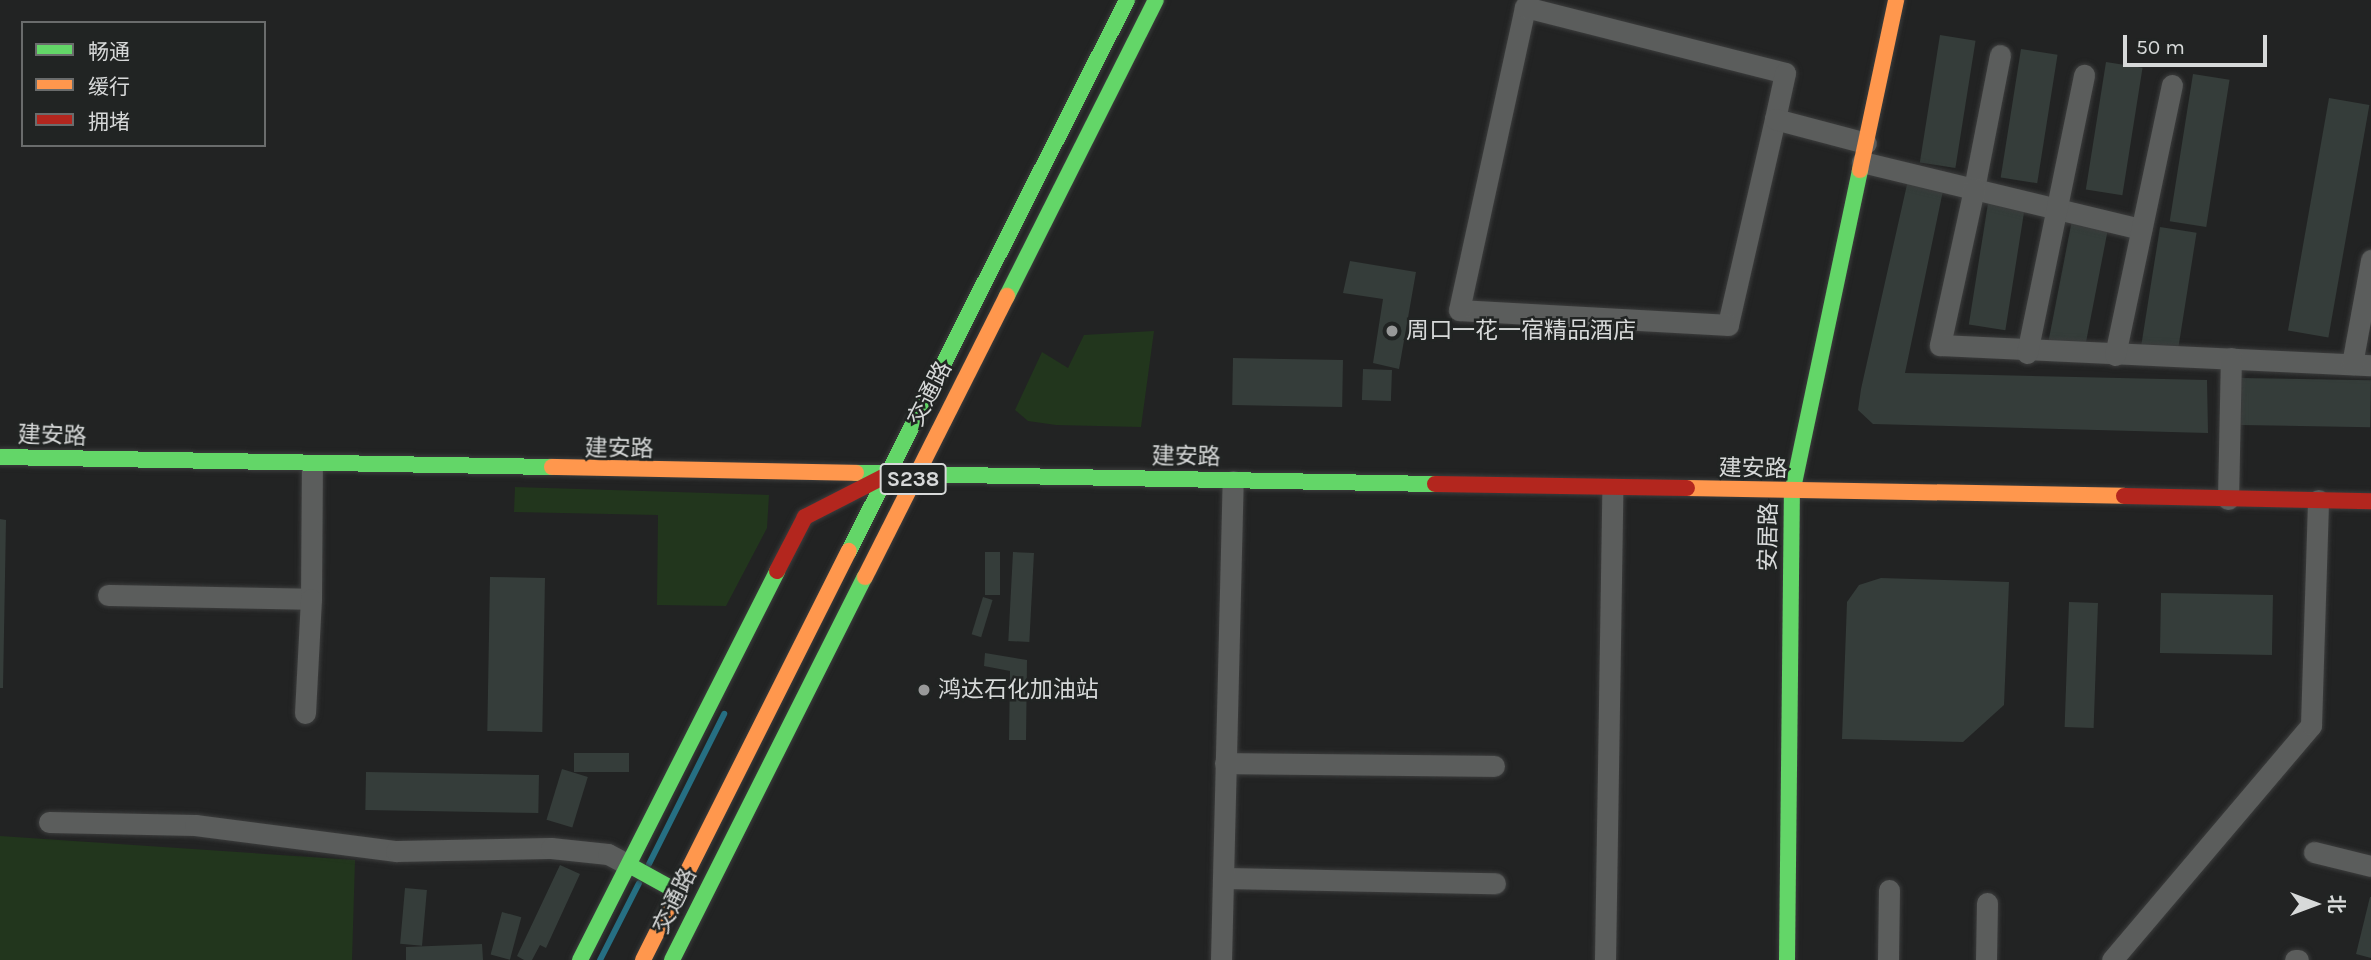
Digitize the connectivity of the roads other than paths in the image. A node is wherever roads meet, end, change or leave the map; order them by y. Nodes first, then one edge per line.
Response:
1 (1127, 0) edge
2 (1156, 0) edge
3 (1896, 0) edge
4 (2000, 55) dead end
5 (2084, 75) dead end
6 (2172, 85) dead end
7 (1775, 119) junction
8 (1864, 153) junction
9 (1974, 189) junction
10 (2057, 209) junction
11 (2141, 229) junction
12 (2371, 260) edge
13 (2027, 353) junction
14 (2115, 355) junction
15 (2231, 359) junction
16 (2362, 364) edge
17 (0, 457) edge
18 (312, 466) junction
19 (887, 475) junction
20 (915, 475) junction
21 (1233, 481) junction
22 (1612, 489) junction
23 (1792, 493) junction
24 (2228, 499) junction
25 (2318, 500) junction
26 (2371, 501) edge
27 (108, 596) dead end
28 (311, 599) junction
29 (305, 713) dead end
30 (1225, 763) junction
31 (1494, 766) dead end
32 (49, 821) dead end
33 (2314, 852) dead end
34 (629, 865) junction
35 (2371, 866) edge
36 (1223, 878) junction
37 (1495, 883) dead end
38 (1889, 890) dead end
39 (678, 892) junction
40 (1987, 903) dead end
41 (580, 960) edge
42 (643, 960) edge
43 (672, 960) edge
44 (1221, 960) edge
45 (1605, 960) edge
46 (1787, 960) edge
47 (1888, 960) edge
48 (1986, 960) edge
49 (2112, 960) edge

1 - 19 street, 交通路 / S238
2 - 20 street, 交通路 / S238
3 - 8 street, 安居路
4 - 9 street
5 - 10 street
6 - 11 street
7 - 7 street
7 - 8 street
8 - 9 street
8 - 23 street, 安居路
9 - 10 street
9 - 13 street
10 - 11 street
10 - 13 street
11 - 14 street
12 - 16 street
13 - 14 street
14 - 15 street
15 - 16 street
15 - 24 street
17 - 18 street, 建安路
18 - 19 street, 建安路
18 - 28 street
19 - 20 street, 建安路
19 - 34 street
19 - 39 street, 交通路 / S238
20 - 21 street, 建安路
20 - 43 street, 交通路 / S238
21 - 22 street, 建安路
21 - 30 street
22 - 23 street, 建安路
22 - 45 street
23 - 24 street, 建安路
23 - 46 street, 安居路
24 - 25 street, 建安路
25 - 26 street, 建安路
25 - 49 street
27 - 28 street
28 - 29 street
30 - 31 street
30 - 36 street
32 - 34 street
33 - 35 street
34 - 39 street
34 - 41 street
36 - 37 street
36 - 44 street
38 - 47 street
39 - 42 street, 交通路 / S238
40 - 48 street

